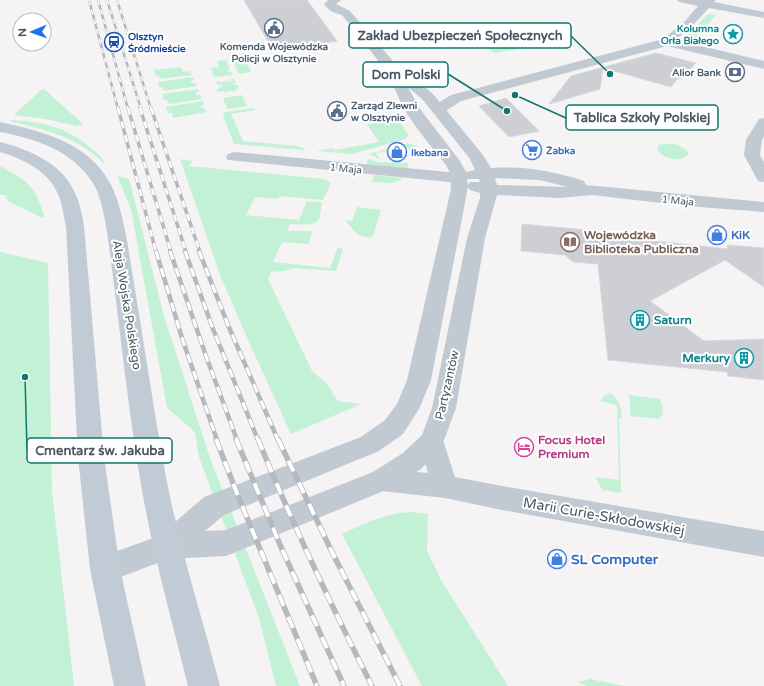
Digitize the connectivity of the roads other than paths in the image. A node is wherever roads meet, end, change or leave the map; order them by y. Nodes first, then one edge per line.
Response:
1 (335, 0) edge
2 (683, 0) edge
3 (708, 2) edge
4 (764, 15) edge
5 (667, 42) junction
6 (764, 65) edge
7 (399, 77) junction
8 (428, 97) junction
9 (456, 98) junction
10 (438, 109) junction
11 (764, 122) edge
12 (0, 127) edge
13 (0, 147) edge
14 (234, 157) dead end
15 (764, 177) edge
16 (459, 178) junction
17 (488, 182) junction
18 (764, 207) edge
19 (432, 441) junction
20 (382, 480) junction
21 (445, 486) junction
22 (764, 544) edge
23 (168, 546) junction
24 (105, 569) junction
25 (130, 686) edge
26 (204, 686) edge

1 - 7 street, Partyzantów
2 - 3 street
3 - 4 street
3 - 5 street
5 - 6 street
5 - 9 street
7 - 8 street, Partyzantów
7 - 16 street, Partyzantów
8 - 9 street
8 - 10 street, Partyzantów
9 - 10 street
10 - 17 street, Partyzantów
11 - 15 street
12 - 23 main road, Aleja Wojska Polskiego
13 - 24 main road
14 - 16 street, 1 Maja
16 - 17 street, 1 Maja
16 - 23 street, Partyzantów
17 - 18 street, 1 Maja
17 - 19 street, Partyzantów
19 - 20 street, Partyzantów
19 - 21 street
20 - 21 street, Marii Curie-Skłodowskiej
20 - 23 street, Partyzantów
21 - 22 street, Marii Curie-Skłodowskiej
23 - 24 street, Partyzantów
23 - 26 main road, Aleja Wojska Polskiego
24 - 25 main road

